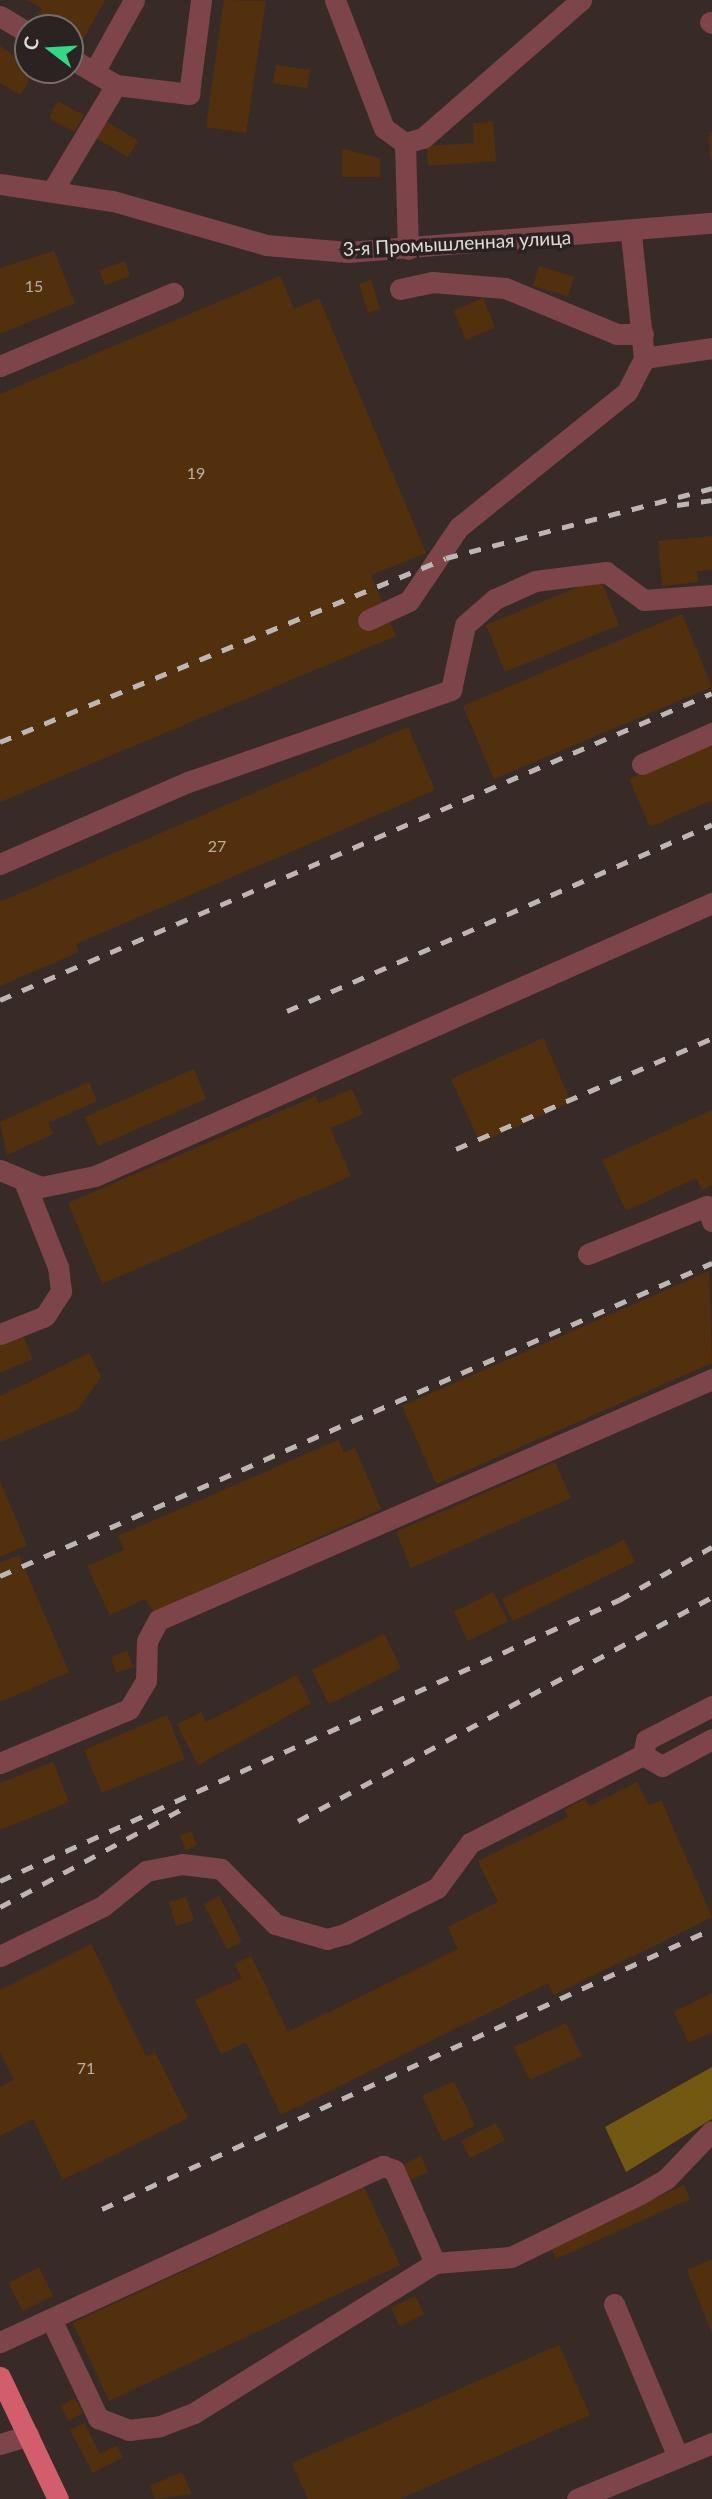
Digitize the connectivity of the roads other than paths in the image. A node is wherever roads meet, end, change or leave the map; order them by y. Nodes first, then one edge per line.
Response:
1 (134, 0) edge
2 (201, 0) edge
3 (335, 0) edge
4 (582, 0) edge
5 (84, 66) edge
6 (94, 72) junction
7 (116, 85) junction
8 (405, 143) junction
9 (0, 184) edge
10 (54, 188) junction
11 (712, 223) edge
12 (631, 234) junction
13 (408, 249) junction
14 (401, 289) dead end
15 (173, 293) dead end
16 (643, 334) junction
17 (712, 348) edge
18 (645, 358) junction
19 (0, 366) edge
20 (712, 595) edge
21 (368, 620) dead end
22 (712, 733) edge
23 (642, 764) dead end
24 (0, 864) edge
25 (712, 903) edge
26 (0, 1170) edge
27 (24, 1181) junction
28 (712, 1221) edge
29 (588, 1254) dead end
30 (0, 1334) edge
31 (712, 1379) edge
32 (712, 1706) edge
33 (712, 1739) edge
34 (643, 1755) junction
35 (0, 1763) edge
36 (0, 1956) edge
37 (712, 2131) edge
38 (435, 2263) junction
39 (614, 2304) dead end
40 (51, 2319) junction
41 (0, 2342) edge
42 (0, 2377) edge
43 (29, 2435) junction
44 (712, 2443) edge
45 (0, 2444) edge
46 (678, 2457) junction
47 (58, 2499) edge
48 (577, 2499) edge

1 - 6 lane
2 - 7 lane
3 - 8 lane
4 - 8 lane
5 - 6 lane
6 - 7 lane
7 - 10 lane
8 - 13 lane
9 - 10 lane, 3-я Промышленная улица
10 - 13 lane, 3-я Промышленная улица
11 - 12 lane, 3-я Промышленная улица
12 - 13 lane, 3-я Промышленная улица
12 - 16 lane
14 - 16 lane
15 - 19 lane
16 - 18 lane
17 - 18 lane
18 - 21 lane
20 - 24 lane
22 - 23 lane
25 - 27 lane
26 - 27 lane
27 - 30 lane
28 - 29 lane
31 - 35 lane
32 - 34 lane
33 - 34 lane
34 - 36 lane
37 - 38 lane
38 - 40 lane
38 - 40 lane
39 - 46 lane
40 - 41 lane
42 - 43 main road
43 - 45 lane
43 - 47 main road
44 - 46 lane
46 - 48 lane

